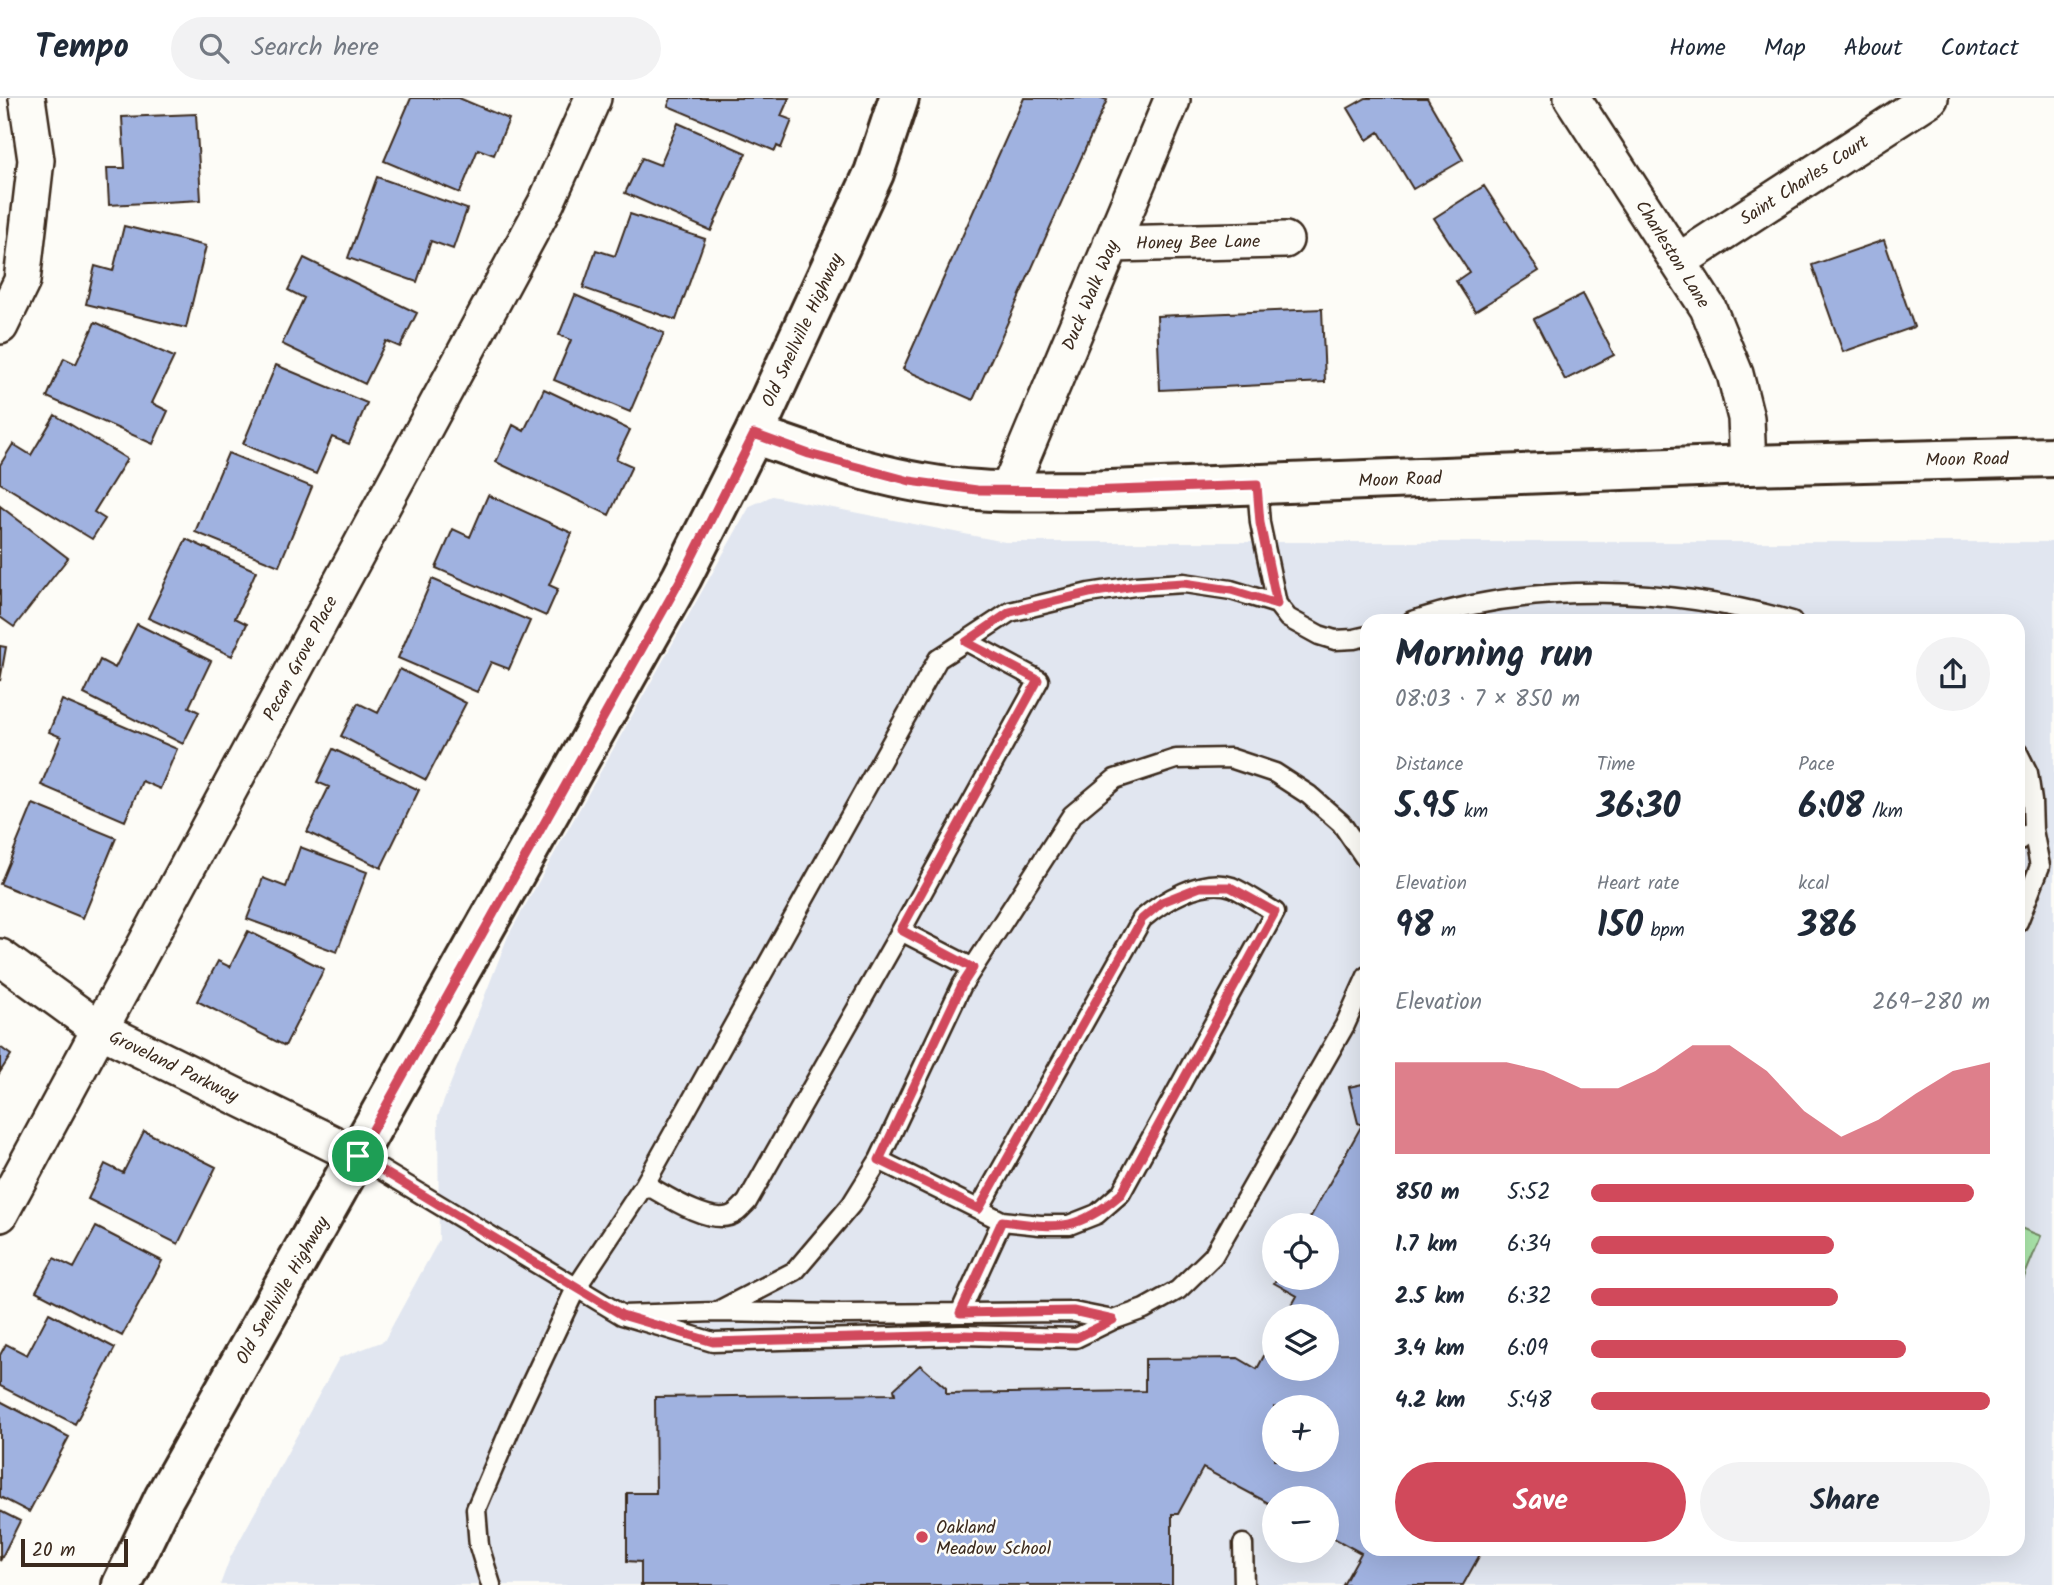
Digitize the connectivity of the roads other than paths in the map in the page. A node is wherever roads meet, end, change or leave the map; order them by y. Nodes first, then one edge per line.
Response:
1 (27, 98) edge
2 (593, 98) edge
3 (899, 98) edge
4 (1572, 98) edge
5 (1930, 98) edge
6 (1172, 100) edge
7 (1285, 240) dead end
8 (1111, 244) junction
9 (1679, 261) junction
10 (0, 326) edge
11 (754, 434) junction
12 (2054, 457) edge
13 (1748, 465) junction
14 (1257, 485) junction
15 (1008, 491) junction
16 (1277, 604) junction
17 (1440, 614) edge
18 (1762, 614) edge
19 (1360, 638) edge
20 (966, 642) junction
21 (2025, 767) edge
22 (2034, 830) junction
23 (2025, 836) edge
24 (1360, 850) edge
25 (2025, 904) edge
26 (901, 930) junction
27 (0, 957) edge
28 (973, 968) junction
29 (1360, 992) edge
30 (99, 1029) junction
31 (358, 1156) junction
32 (879, 1160) junction
33 (645, 1184) junction
34 (979, 1209) junction
35 (0, 1214) edge
36 (1002, 1221) junction
37 (576, 1288) junction
38 (716, 1312) junction
39 (960, 1313) junction
40 (622, 1315) junction
41 (1113, 1320) junction
42 (1243, 1544) dead end
43 (122, 1585) edge
44 (491, 1585) edge
45 (1244, 1585) edge

1 - 10 street
2 - 30 street, Pecan Grove Place
3 - 11 street, Old Snellville Highway
4 - 9 street, Charleston Lane
5 - 9 street, Saint Charles Court
6 - 8 street, Duck Walk Way
7 - 8 street, Honey Bee Lane
8 - 15 street, Duck Walk Way
9 - 13 street, Charleston Lane
11 - 15 street, Moon Road
11 - 31 street, Old Snellville Highway
12 - 13 street, Moon Road
13 - 14 street, Moon Road
14 - 15 street, Moon Road
14 - 16 lane
16 - 19 lane
16 - 20 lane
17 - 18 lane
20 - 26 lane
20 - 33 lane
21 - 22 lane
22 - 23 lane
22 - 25 lane
24 - 28 lane
26 - 28 lane
26 - 33 lane
27 - 30 street, Groveland Parkway
28 - 32 lane
29 - 41 lane
30 - 31 street, Groveland Parkway
30 - 35 street, Pecan Grove Place
31 - 37 lane
31 - 43 street, Old Snellville Highway
32 - 34 lane
32 - 38 lane
33 - 37 lane
34 - 36 lane
34 - 36 lane
36 - 39 lane
37 - 40 lane
37 - 44 lane
38 - 39 lane
38 - 40 lane
39 - 41 lane
40 - 41 lane
42 - 45 lane

